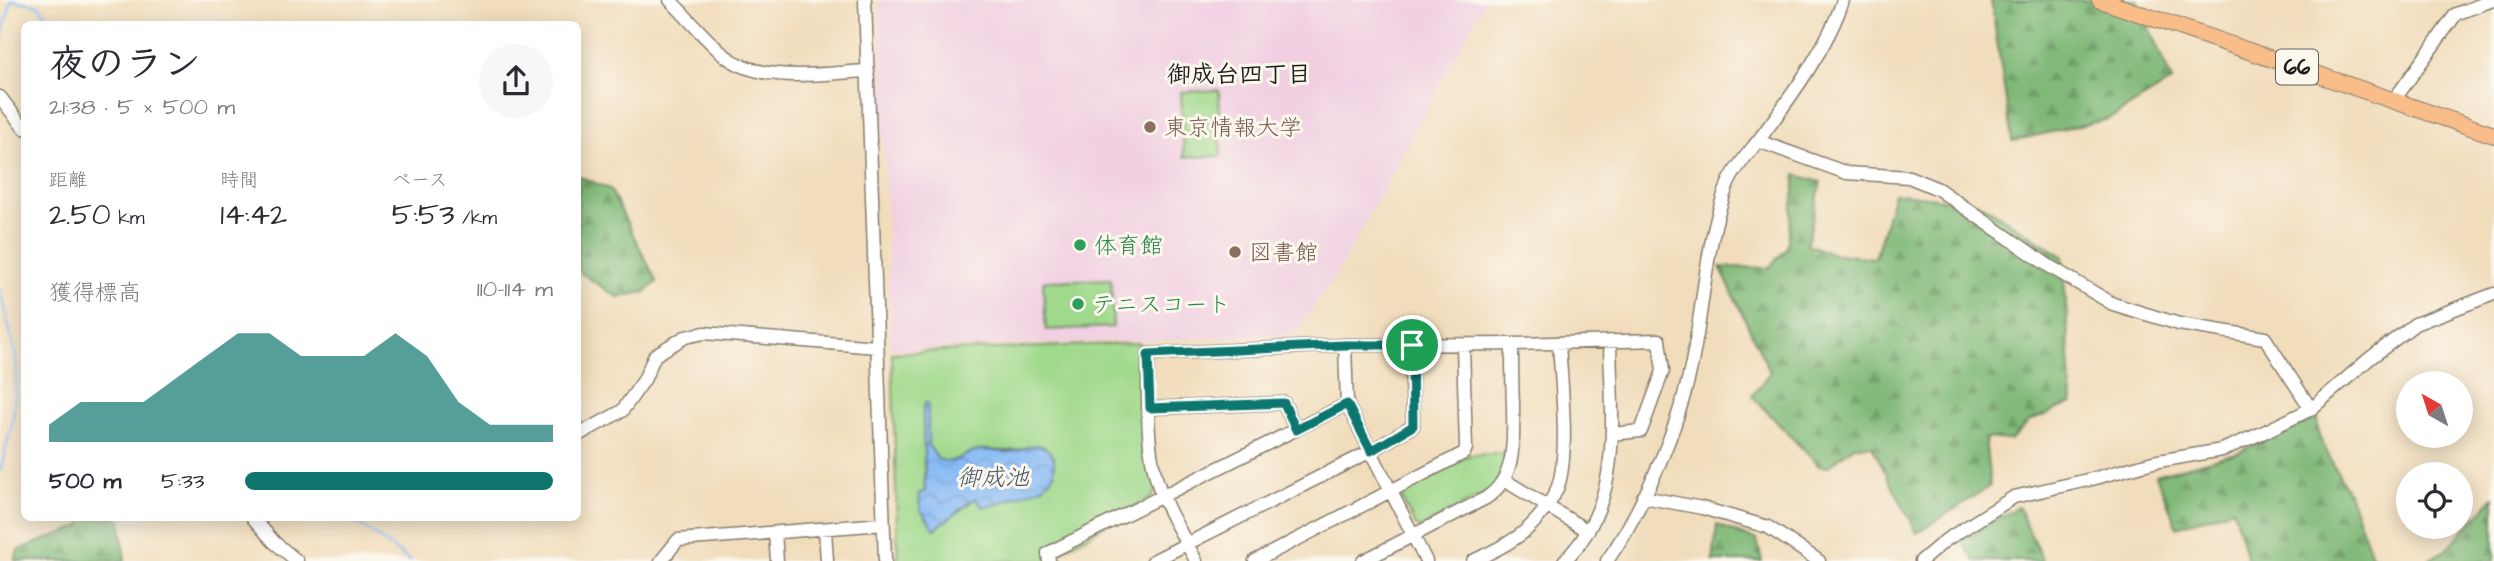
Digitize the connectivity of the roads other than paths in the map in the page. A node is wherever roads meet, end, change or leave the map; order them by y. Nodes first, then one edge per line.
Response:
1 (670, 0) edge
2 (865, 0) edge
3 (1843, 0) edge
4 (2100, 0) edge
5 (2493, 0) edge
6 (868, 71) junction
7 (0, 97) edge
8 (2395, 100) junction
9 (21, 124) edge
10 (2494, 135) edge
11 (1758, 141) junction
12 (2494, 295) edge
13 (1610, 342) junction
14 (1559, 343) junction
15 (1512, 344) junction
16 (1345, 345) junction
17 (1412, 345) junction
18 (1463, 345) junction
19 (877, 347) junction
20 (1347, 404) junction
21 (1150, 408) junction
22 (2311, 410) junction
23 (1296, 430) junction
24 (581, 433) edge
25 (1612, 434) junction
26 (1371, 451) junction
27 (1504, 480) junction
28 (1391, 491) junction
29 (1163, 496) junction
30 (1643, 497) junction
31 (1546, 507) junction
32 (256, 521) edge
33 (883, 524) junction
34 (825, 529) junction
35 (1588, 531) junction
36 (775, 533) junction
37 (1414, 536) junction
38 (1187, 544) junction
39 (1608, 560) edge
40 (297, 561) edge
41 (660, 561) edge
42 (777, 561) edge
43 (827, 561) edge
44 (885, 561) edge
45 (1049, 561) edge
46 (1153, 561) edge
47 (1196, 561) edge
48 (1255, 561) edge
49 (1363, 561) edge
50 (1426, 561) edge
51 (1473, 561) edge
52 (1564, 561) edge
53 (1819, 561) edge
54 (1921, 561) edge

1 - 6 street
2 - 6 street
3 - 11 street
4 - 8 main road, 66
5 - 8 street
6 - 19 street
7 - 9 street
8 - 10 main road, 66
11 - 22 street
11 - 30 street
12 - 22 street
13 - 14 street
13 - 25 street
13 - 25 street
14 - 15 street
14 - 31 street
15 - 18 street
15 - 27 street
16 - 17 street
16 - 20 street
16 - 21 street
17 - 18 street
17 - 26 street
18 - 28 street
19 - 24 street
19 - 33 street
20 - 23 street
20 - 26 street
21 - 23 street
21 - 29 street
22 - 54 street
23 - 29 street
25 - 35 street
26 - 28 street
26 - 38 street
27 - 31 street
27 - 37 street
28 - 37 street
28 - 48 street
29 - 38 street
29 - 45 street
30 - 39 street
30 - 53 street
31 - 35 street
31 - 51 street
32 - 40 street
33 - 34 street
33 - 44 street
34 - 36 street
34 - 43 street
35 - 52 street
36 - 41 street
36 - 42 street
37 - 49 street
37 - 50 street
38 - 46 street
38 - 47 street

